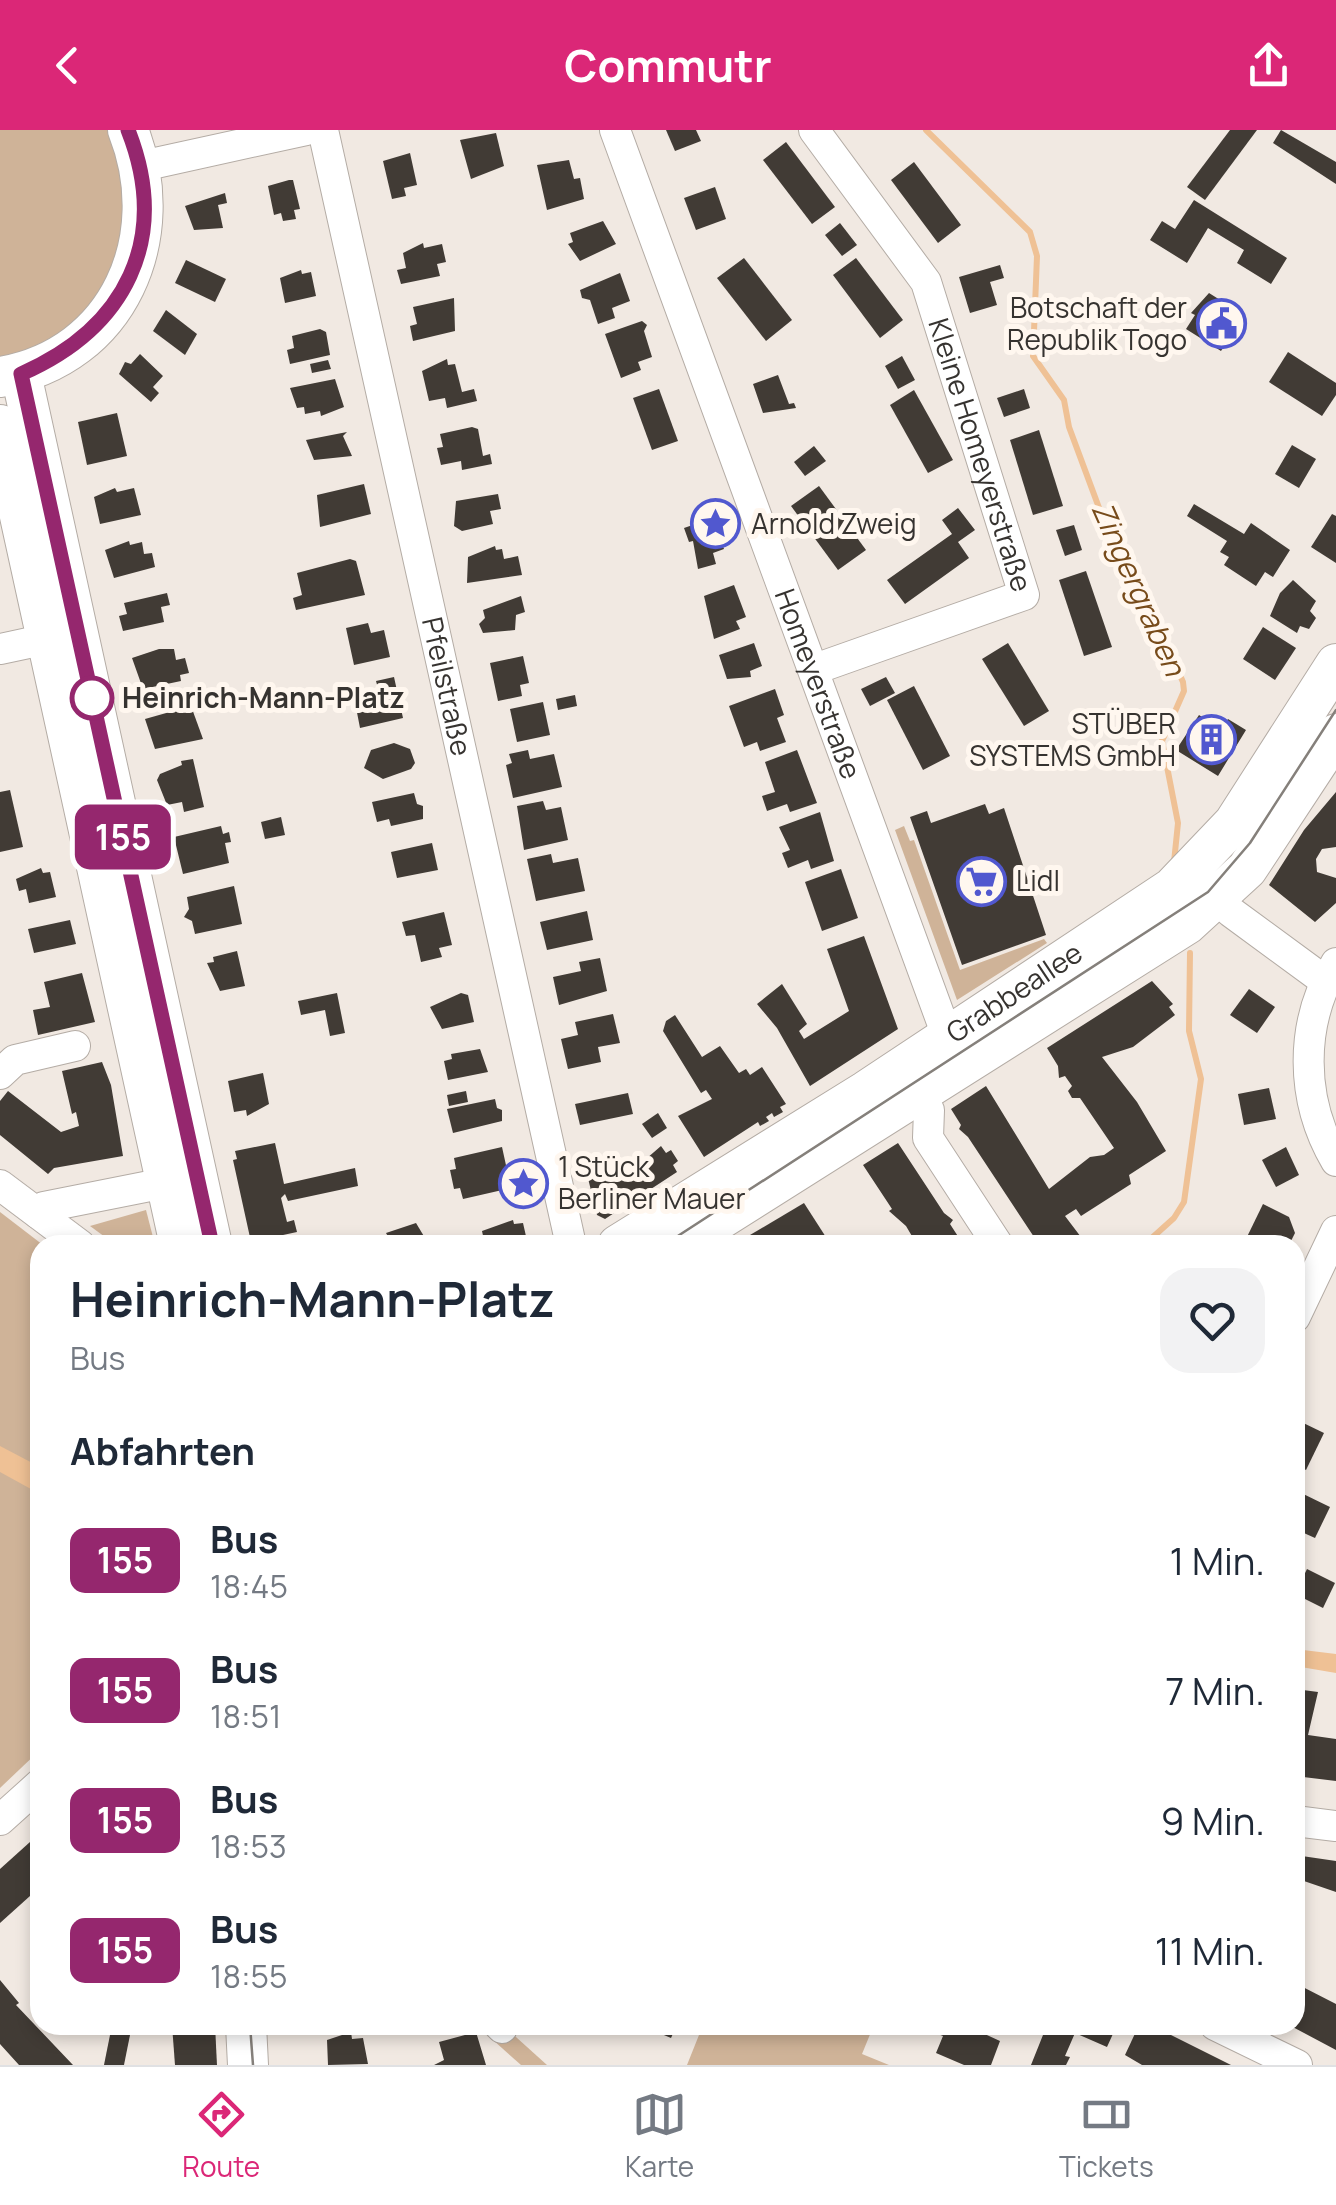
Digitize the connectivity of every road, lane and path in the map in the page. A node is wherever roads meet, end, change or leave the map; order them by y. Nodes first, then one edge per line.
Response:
1 (306, 130) edge
2 (324, 130) edge
3 (615, 130) edge
4 (814, 130) edge
5 (135, 148) edge
6 (11, 376) edge
7 (0, 425) edge
8 (60, 648) junction
9 (0, 649) edge
10 (1336, 664) edge
11 (816, 670) junction
12 (1336, 734) edge
13 (1204, 886) junction
14 (1161, 915) dead end
15 (1331, 972) edge
16 (75, 1046) dead end
17 (953, 1051) junction
18 (0, 1074) edge
19 (919, 1093) junction
20 (1336, 1161) edge
21 (182, 1179) junction
22 (0, 1185) edge
23 (39, 1214) junction
24 (1336, 1231) edge
25 (67, 1235) edge
26 (180, 1235) edge
27 (207, 1235) edge
28 (568, 1235) edge
29 (635, 1235) edge
30 (669, 1235) edge
31 (670, 1235) edge
32 (991, 1235) edge
33 (1305, 1296) edge
34 (30, 1793) edge
35 (0, 1820) edge
36 (1305, 1822) edge
37 (1336, 1826) edge
38 (246, 2035) edge
39 (1237, 2052) edge
40 (248, 2065) edge
41 (1297, 2065) edge

1 - 5 street
2 - 28 street, Pfeilstraße
3 - 11 street, Homeyerstraße
4 - 11 street, Kleine Homeyerstraße
5 - 6 main road
6 - 8 main road
7 - 8 main road
8 - 9 street
8 - 21 main road
10 - 13 main road, Grabbeallee
11 - 17 street, Homeyerstraße
12 - 13 main road, Grabbeallee
13 - 15 street
13 - 17 main road, Grabbeallee
14 - 17 street
15 - 20 street
16 - 18 street
17 - 19 main road, Grabbeallee
17 - 29 main road, Grabbeallee
17 - 30 street
19 - 31 main road, Grabbeallee
19 - 32 street
21 - 23 street
21 - 26 main road
21 - 27 main road
22 - 23 street
23 - 25 street
24 - 33 street
34 - 35 street
36 - 37 street
38 - 40 main road
39 - 41 street

